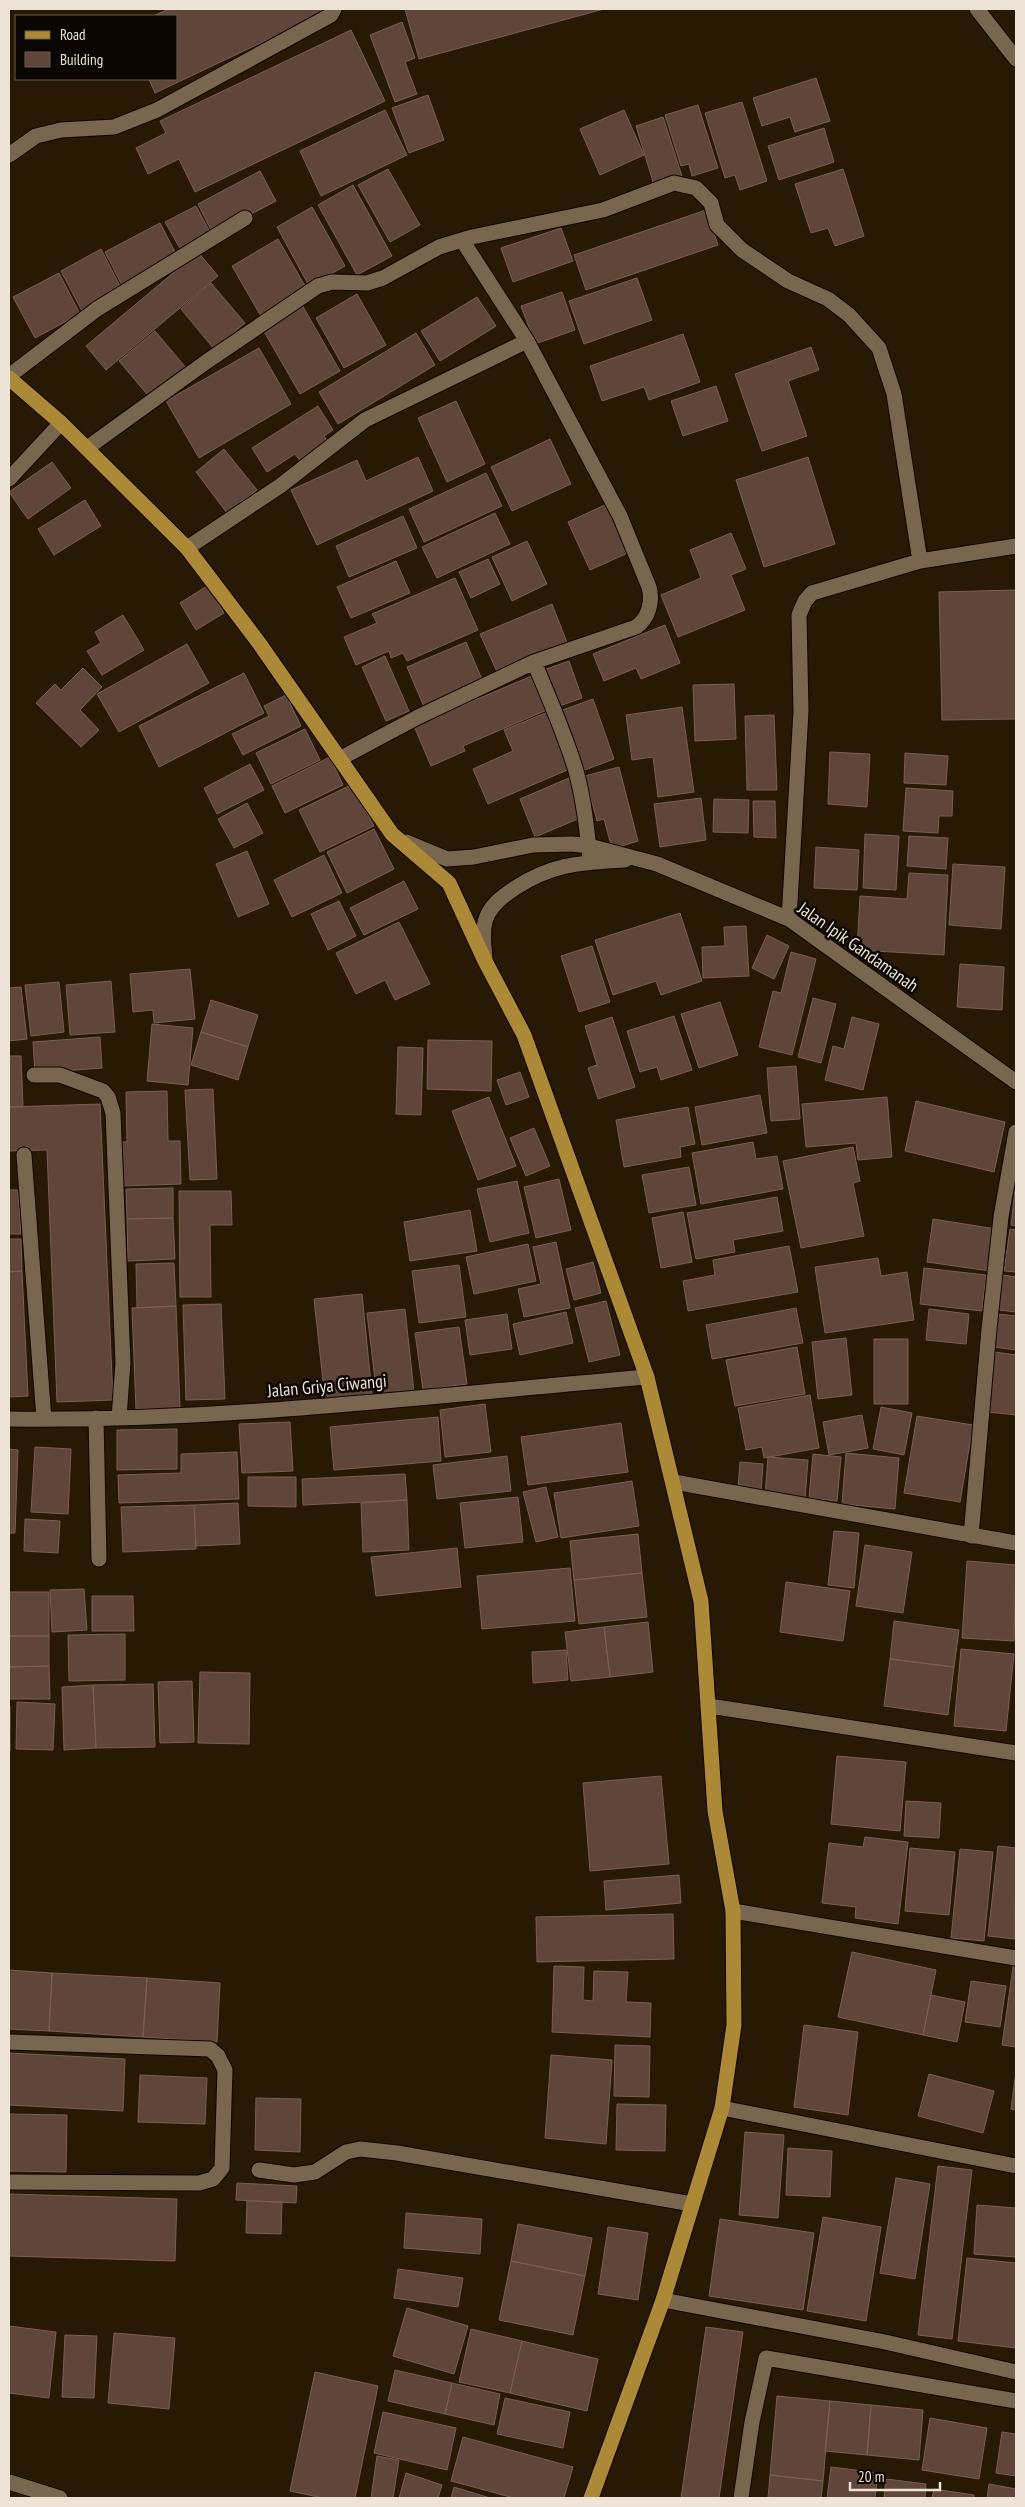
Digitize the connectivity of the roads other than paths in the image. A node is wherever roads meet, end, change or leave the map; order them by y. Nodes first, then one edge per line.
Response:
1 (334, 9) edge
2 (977, 9) edge
3 (1016, 59) edge
4 (9, 155) edge
5 (245, 218) dead end
6 (462, 240) junction
7 (527, 341) junction
8 (9, 377) edge
9 (61, 423) junction
10 (87, 448) junction
11 (9, 479) edge
12 (1016, 546) edge
13 (187, 548) junction
14 (920, 561) junction
15 (534, 662) junction
16 (341, 758) junction
17 (392, 834) junction
18 (589, 846) junction
19 (636, 859) junction
20 (591, 862) junction
21 (789, 919) junction
22 (485, 961) junction
23 (34, 1075) dead end
24 (1016, 1082) edge
25 (1016, 1132) edge
26 (24, 1154) dead end
27 (647, 1377) junction
28 (96, 1418) junction
29 (119, 1418) junction
30 (9, 1419) edge
31 (44, 1420) junction
32 (674, 1482) junction
33 (971, 1536) junction
34 (1016, 1543) edge
35 (99, 1559) dead end
36 (708, 1706) junction
37 (1016, 1752) edge
38 (733, 1911) junction
39 (1016, 1958) edge
40 (9, 2042) edge
41 (722, 2108) junction
42 (1016, 2166) edge
43 (259, 2170) dead end
44 (9, 2182) edge
45 (692, 2204) junction
46 (663, 2300) junction
47 (1016, 2372) edge
48 (1016, 2401) edge
49 (9, 2482) edge
50 (60, 2498) edge
51 (591, 2498) edge
52 (741, 2498) edge

1 - 4 street
2 - 3 street
5 - 8 street
6 - 7 street
6 - 10 street
6 - 14 street
7 - 13 street
7 - 15 street
8 - 9 main road
9 - 10 main road
9 - 11 street
10 - 13 main road
12 - 14 street
13 - 16 main road
14 - 21 street
15 - 16 street
15 - 18 street
16 - 17 main road
17 - 18 street, Jalan Ipik Gandamanah
17 - 22 main road
18 - 19 street, Jalan Ipik Gandamanah
18 - 20 street
19 - 20 street, Jalan Ipik Gandamanah
19 - 21 street, Jalan Ipik Gandamanah
20 - 22 street, Jalan Ipik Gandamanah
21 - 24 street, Jalan Ipik Gandamanah
22 - 27 main road
23 - 29 street
25 - 33 street
26 - 31 street
27 - 29 street, Jalan Griya Ciwangi
27 - 32 main road
28 - 29 street, Jalan Griya Ciwangi
28 - 31 street, Jalan Griya Ciwangi
28 - 35 street
30 - 31 street, Jalan Griya Ciwangi
32 - 33 street
32 - 36 main road
33 - 34 street
36 - 37 street
36 - 38 main road
38 - 39 street
38 - 41 main road
40 - 44 street
41 - 42 street
41 - 45 main road
43 - 45 street
45 - 46 main road
46 - 47 street
46 - 51 main road
48 - 52 street
49 - 50 street

